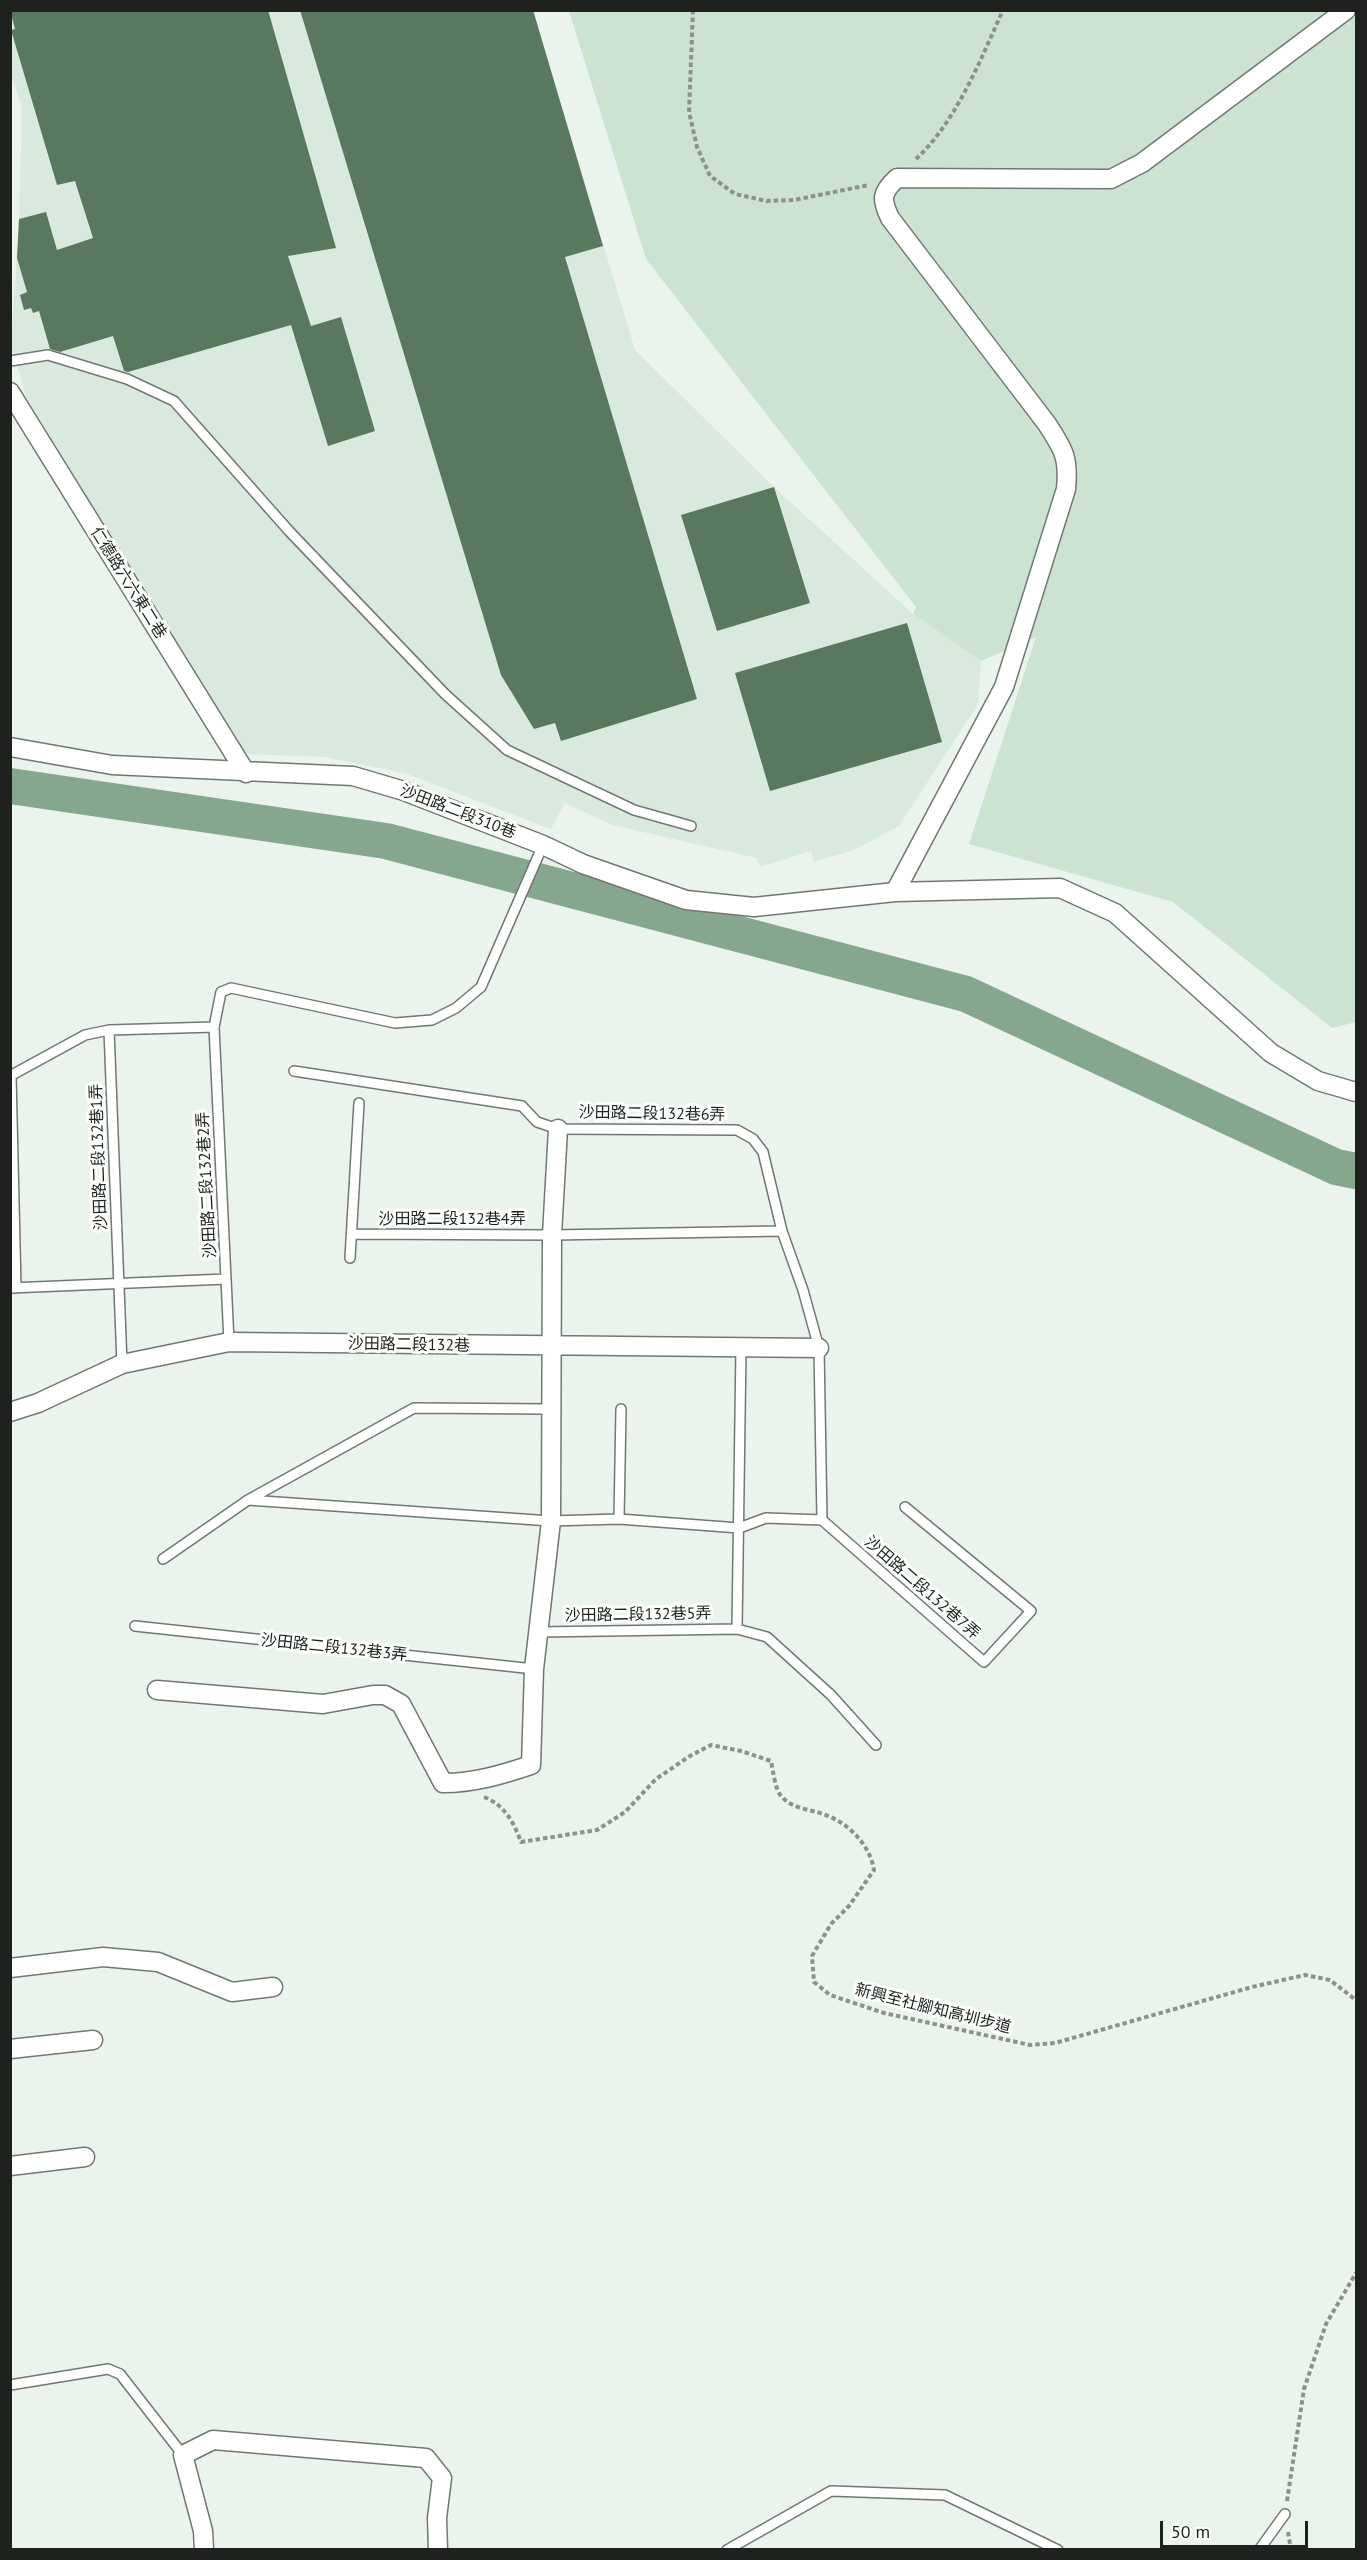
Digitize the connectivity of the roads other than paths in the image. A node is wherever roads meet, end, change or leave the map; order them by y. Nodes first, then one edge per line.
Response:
1 (1346, 10) edge
2 (10, 361) edge
3 (10, 392) edge
4 (10, 747) edge
5 (246, 773) junction
6 (691, 826) dead end
7 (543, 844) junction
8 (895, 892) junction
9 (214, 1027) junction
10 (109, 1030) junction
11 (294, 1071) dead end
12 (11, 1076) edge
13 (1356, 1092) edge
14 (359, 1104) dead end
15 (558, 1129) junction
16 (782, 1231) junction
17 (352, 1234) junction
18 (552, 1235) junction
19 (350, 1258) dead end
20 (226, 1279) junction
21 (119, 1283) junction
22 (13, 1288) edge
23 (229, 1342) junction
24 (552, 1347) junction
25 (741, 1347) junction
26 (819, 1348) junction
27 (122, 1364) junction
28 (550, 1409) junction
29 (621, 1409) dead end
30 (10, 1412) edge
31 (248, 1500) junction
32 (905, 1508) dead end
33 (619, 1519) junction
34 (822, 1520) junction
35 (551, 1521) junction
36 (739, 1528) junction
37 (163, 1559) dead end
38 (135, 1626) dead end
39 (737, 1629) junction
40 (539, 1632) junction
41 (534, 1670) junction
42 (157, 1690) dead end
43 (876, 1745) dead end
44 (10, 1968) edge
45 (273, 1987) dead end
46 (93, 2040) dead end
47 (10, 2049) edge
48 (85, 2157) dead end
49 (10, 2166) edge
50 (10, 2385) edge
51 (183, 2455) junction
52 (1285, 2514) road end
53 (204, 2550) edge
54 (438, 2550) edge
55 (727, 2550) edge
56 (1058, 2550) edge
57 (1259, 2550) edge

1 - 8 street
2 - 6 lane
3 - 5 street, 仁德路六六東二巷
4 - 5 street, 沙田路二段310巷
5 - 7 street, 沙田路二段310巷
7 - 8 street, 沙田路二段310巷
7 - 9 lane, 沙田路二段132巷2弄
8 - 13 street, 沙田路二段310巷
9 - 10 lane
9 - 20 lane, 沙田路二段132巷2弄
10 - 12 lane
10 - 21 lane, 沙田路二段132巷1弄
11 - 15 lane
12 - 22 lane
14 - 17 lane
15 - 16 lane, 沙田路二段132巷6弄
15 - 18 street
16 - 18 lane
16 - 26 lane, 沙田路二段132巷6弄
17 - 18 lane, 沙田路二段132巷4弄
17 - 19 lane
18 - 24 street
20 - 21 lane
20 - 23 lane, 沙田路二段132巷2弄
21 - 22 lane
21 - 27 lane, 沙田路二段132巷1弄
23 - 24 street, 沙田路二段132巷
23 - 27 street, 沙田路二段132巷
24 - 25 street, 沙田路二段132巷
24 - 28 street
25 - 26 street, 沙田路二段132巷
25 - 36 lane
26 - 34 lane
27 - 30 street, 沙田路二段132巷
28 - 31 lane
28 - 35 street
29 - 33 lane
31 - 35 lane
31 - 37 lane
32 - 34 lane, 沙田路二段132巷7弄
33 - 35 lane
33 - 36 lane
34 - 36 lane
35 - 40 street
36 - 39 lane
38 - 41 lane, 沙田路二段132巷3弄
39 - 40 lane, 沙田路二段132巷5弄
39 - 43 lane, 沙田路二段132巷5弄
40 - 41 street
41 - 42 street
44 - 45 street
46 - 47 street
48 - 49 street
50 - 51 lane
51 - 53 street
51 - 54 street
52 - 57 lane
55 - 56 lane

